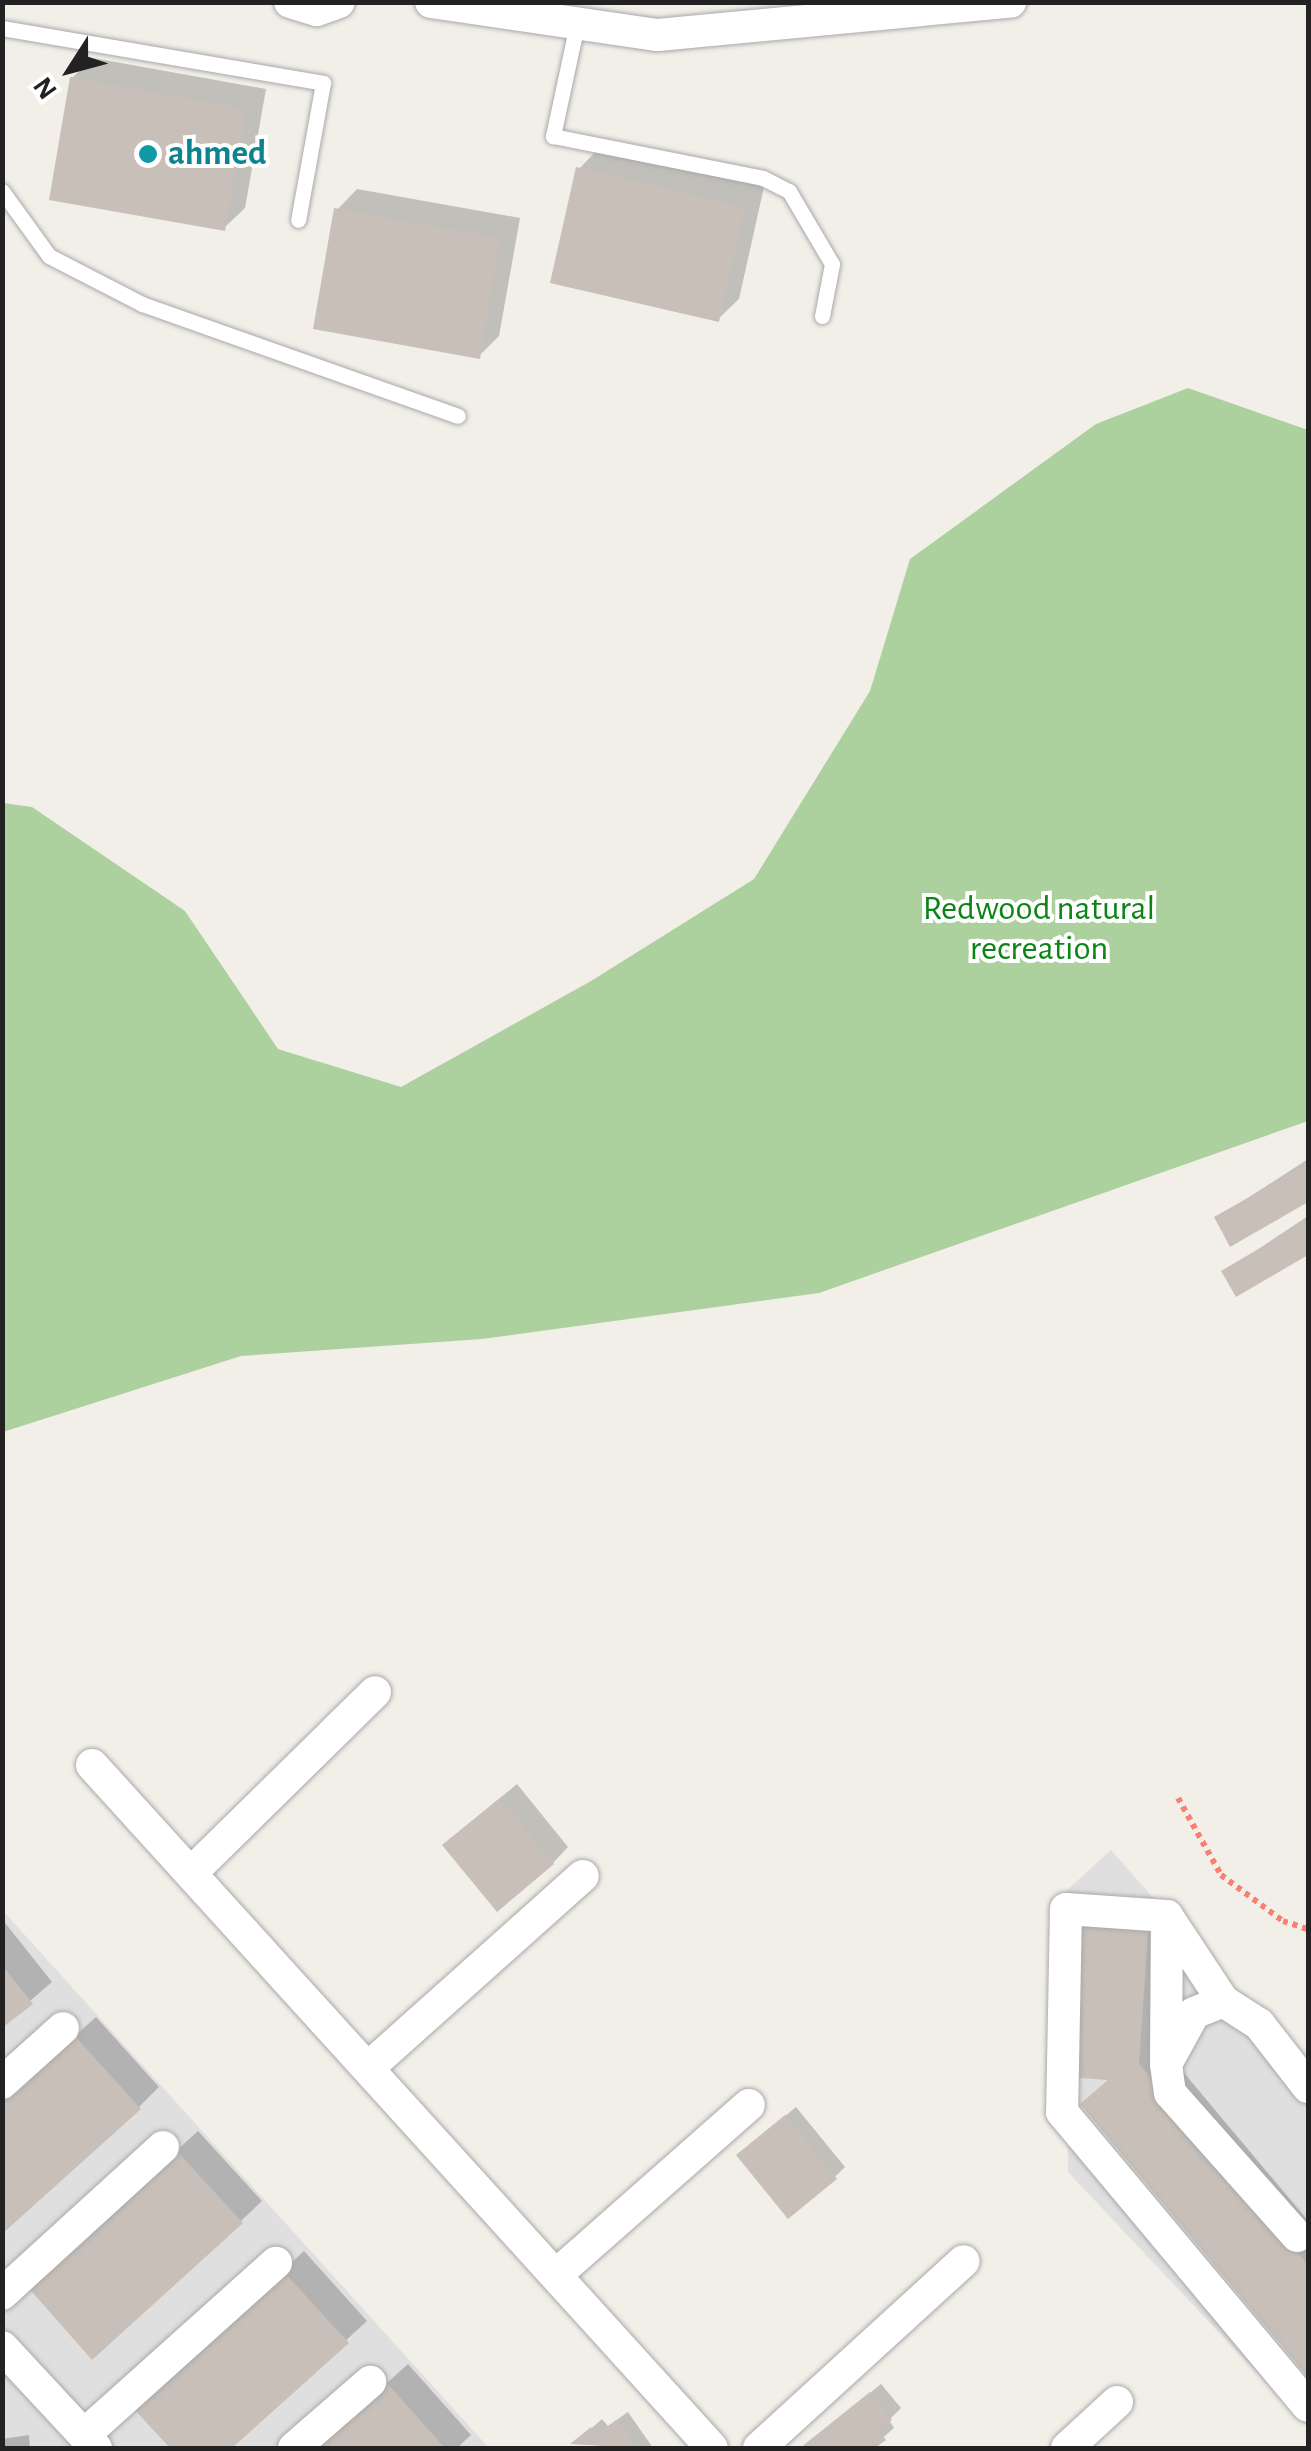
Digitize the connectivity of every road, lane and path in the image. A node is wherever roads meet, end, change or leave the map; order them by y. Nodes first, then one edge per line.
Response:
1 (290, 2) edge
2 (338, 2) edge
3 (432, 2) edge
4 (1010, 2) edge
5 (576, 24) junction
6 (2, 28) edge
7 (2, 191) edge
8 (298, 220) dead end
9 (822, 316) dead end
10 (458, 416) dead end
11 (375, 1692) dead end
12 (92, 1765) dead end
13 (1178, 1798) dead end
14 (190, 1873) junction
15 (583, 1876) dead end
16 (1167, 1916) junction
17 (1308, 1929) edge
18 (1223, 2001) junction
19 (63, 2028) dead end
20 (1167, 2062) junction
21 (368, 2068) junction
22 (2, 2083) edge
23 (1308, 2088) edge
24 (749, 2105) dead end
25 (163, 2147) dead end
26 (1305, 2237) edge
27 (964, 2261) dead end
28 (276, 2263) dead end
29 (556, 2276) junction
30 (2, 2294) edge
31 (2, 2347) edge
32 (370, 2382) dead end
33 (1117, 2402) dead end
34 (1308, 2406) edge
35 (90, 2442) edge
36 (294, 2448) edge
37 (712, 2448) edge
38 (759, 2448) edge
39 (1068, 2448) edge

1 - 2 street
3 - 5 street
4 - 5 street
5 - 9 lane
6 - 8 lane
7 - 10 lane
11 - 14 street
12 - 14 street
13 - 17 path
14 - 21 street
15 - 21 street
16 - 18 street
16 - 20 street
16 - 34 street
18 - 20 street
18 - 23 street
19 - 22 street
20 - 26 street
21 - 29 street
24 - 29 street
25 - 30 street
27 - 38 street
28 - 35 street
29 - 37 street
31 - 35 street
32 - 36 street
33 - 39 street

